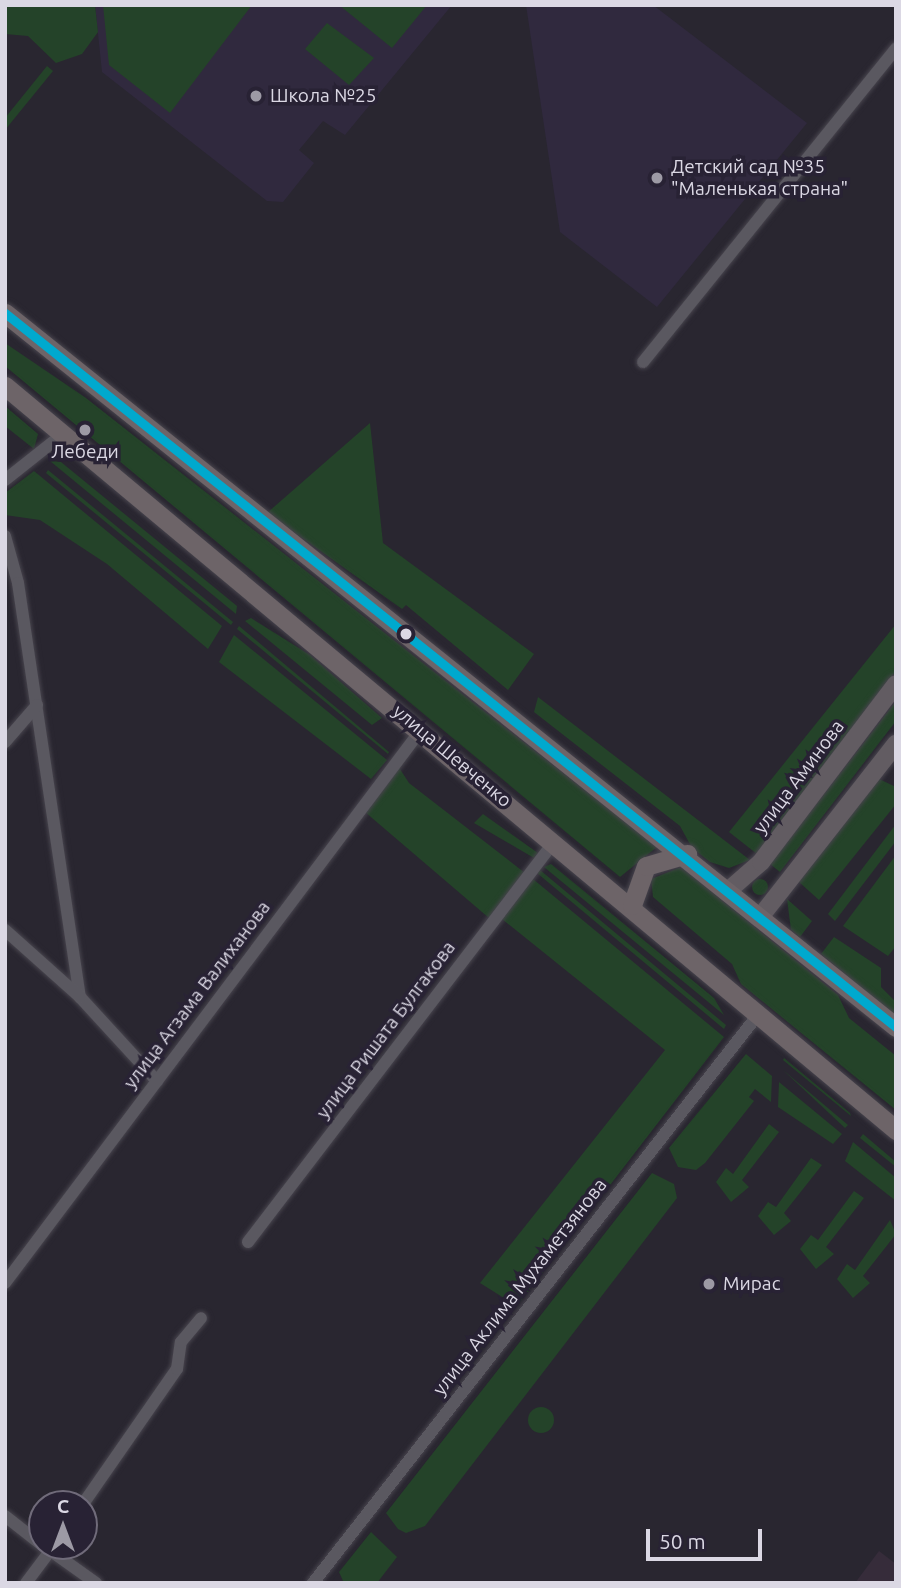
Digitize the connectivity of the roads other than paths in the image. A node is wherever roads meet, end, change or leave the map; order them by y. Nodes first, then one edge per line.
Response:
1 (896, 48) edge
2 (5, 313) edge
3 (13, 324) edge
4 (643, 362) dead end
5 (5, 386) edge
6 (63, 434) junction
7 (5, 480) edge
8 (5, 536) edge
9 (896, 684) edge
10 (37, 705) junction
11 (421, 730) junction
12 (5, 742) edge
13 (896, 744) edge
14 (554, 842) junction
15 (687, 854) junction
16 (729, 890) junction
17 (632, 905) junction
18 (761, 916) junction
19 (5, 930) edge
20 (80, 997) junction
21 (757, 1016) junction
22 (896, 1027) edge
23 (157, 1081) junction
24 (896, 1130) edge
25 (248, 1242) dead end
26 (5, 1283) edge
27 (201, 1318) dead end
28 (93, 1490) edge
29 (5, 1516) edge
30 (28, 1533) edge
31 (39, 1560) edge
32 (65, 1560) edge
33 (26, 1583) edge
34 (96, 1583) edge
35 (313, 1583) edge

1 - 4 street
2 - 3 main road
3 - 15 main road
5 - 6 main road, улица Шевченко
6 - 7 street
6 - 11 main road, улица Шевченко
8 - 10 street
9 - 16 street, улица Аминова
10 - 12 street
10 - 20 street
11 - 14 main road, улица Шевченко
11 - 23 street, улица Агзама Валиханова
13 - 18 street
14 - 17 main road, улица Шевченко
14 - 25 street, улица Ришата Булгакова
15 - 16 main road
15 - 17 main road
16 - 18 main road
17 - 21 main road, улица Шевченко
18 - 22 main road
19 - 20 street
20 - 23 street
21 - 24 main road, улица Шевченко
21 - 35 street, улица Аклима Мухаметзянова
23 - 26 street, улица Агзама Валиханова
27 - 28 street
29 - 30 street
31 - 33 street
32 - 34 street

